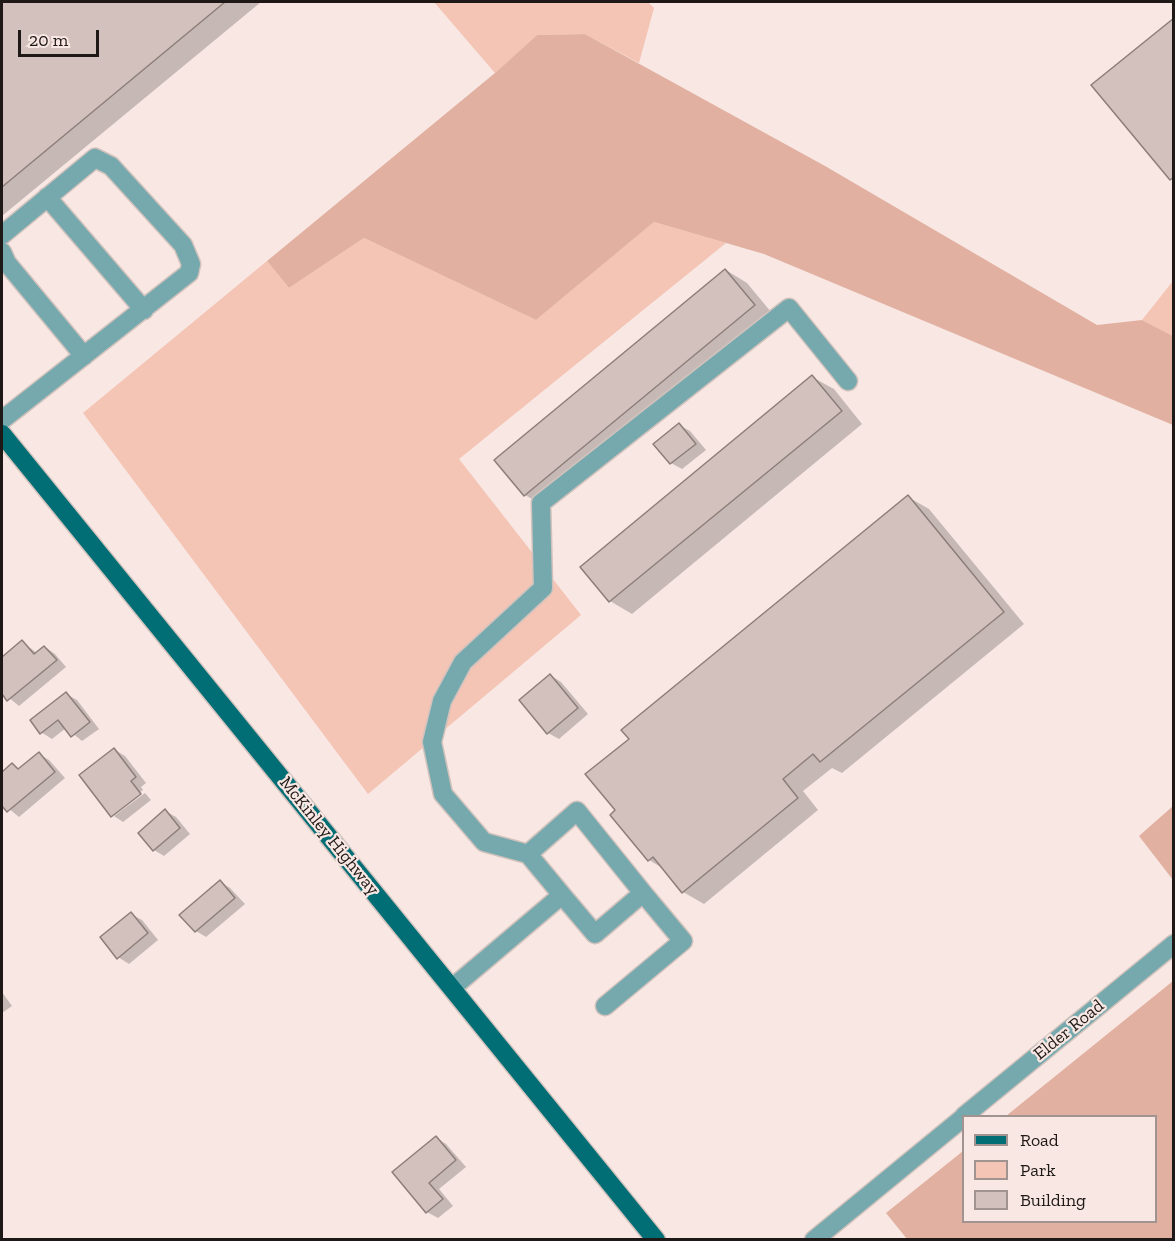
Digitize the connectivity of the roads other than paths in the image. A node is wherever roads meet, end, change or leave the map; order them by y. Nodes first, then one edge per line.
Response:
1 (47, 197) junction
2 (2, 235) edge
3 (2, 252) edge
4 (144, 310) junction
5 (84, 356) junction
6 (848, 381) dead end
7 (2, 420) edge
8 (2, 434) edge
9 (528, 854) junction
10 (644, 893) junction
11 (562, 895) junction
12 (1173, 944) edge
13 (452, 988) junction
14 (605, 1006) dead end
15 (966, 1115) edge
16 (962, 1119) edge
17 (656, 1239) edge
18 (814, 1239) edge

1 - 2 street
1 - 4 street
1 - 4 street
3 - 5 street
4 - 5 street
5 - 7 street
6 - 9 street
8 - 13 main road, McKinley Highway
9 - 10 street
9 - 11 street
10 - 11 street
10 - 14 street
11 - 13 street
12 - 15 street, Elder Road
13 - 17 main road, McKinley Highway
16 - 18 street, Elder Road

